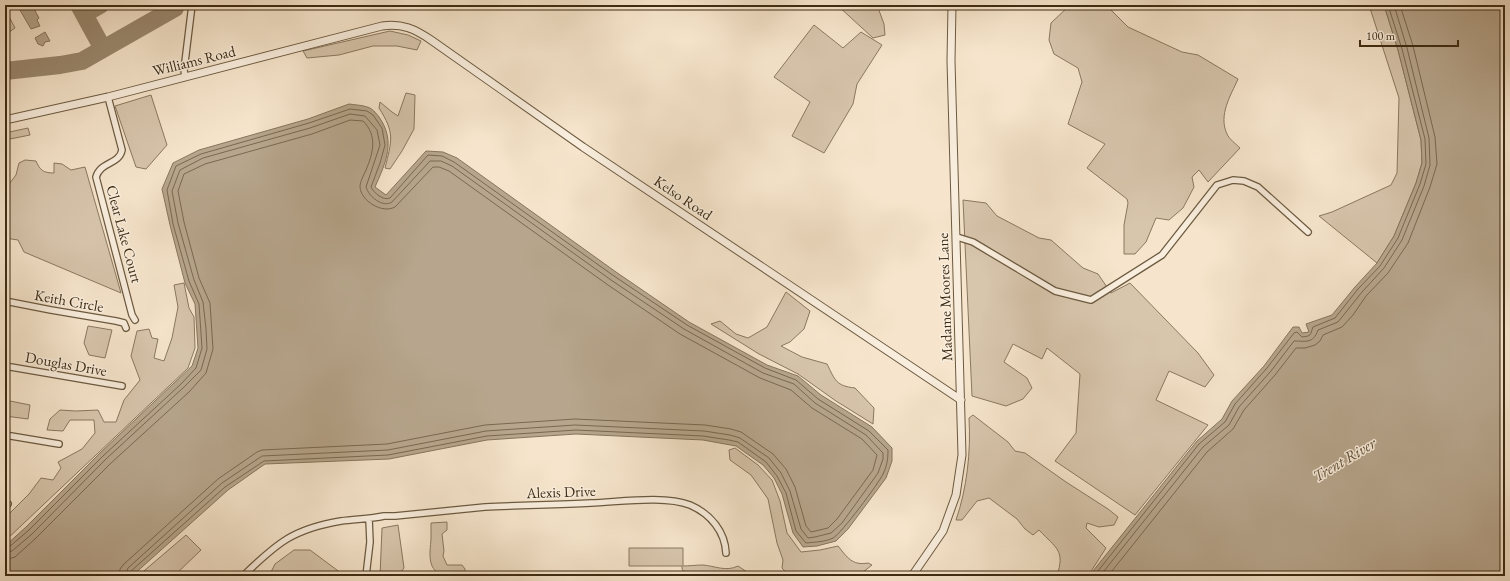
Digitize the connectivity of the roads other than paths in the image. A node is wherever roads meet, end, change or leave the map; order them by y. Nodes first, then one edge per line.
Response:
1 (192, 5) edge
2 (952, 5) edge
3 (388, 25) joint
4 (185, 77) junction
5 (108, 97) junction
6 (5, 120) edge
7 (1308, 232) dead end
8 (957, 237) junction
9 (5, 301) edge
10 (136, 320) dead end
11 (126, 328) dead end
12 (5, 366) edge
13 (122, 386) dead end
14 (961, 400) junction
15 (5, 435) edge
16 (59, 444) dead end
17 (369, 518) junction
18 (726, 553) dead end
19 (243, 576) edge
20 (366, 576) edge
21 (912, 576) edge

1 - 4 street
2 - 8 street, Madame Moores Lane
3 - 4 street, Williams Road
3 - 14 street, Kelso Road
4 - 5 street, Williams Road
5 - 6 street, Williams Road
5 - 10 street, Clear Lake Court
7 - 8 street
8 - 14 street, Madame Moores Lane
9 - 11 street, Keith Circle
12 - 13 street, Douglas Drive
14 - 21 street, Madame Moores Lane
15 - 16 street
17 - 18 street, Alexis Drive
17 - 19 street, Alexis Drive
17 - 20 street

